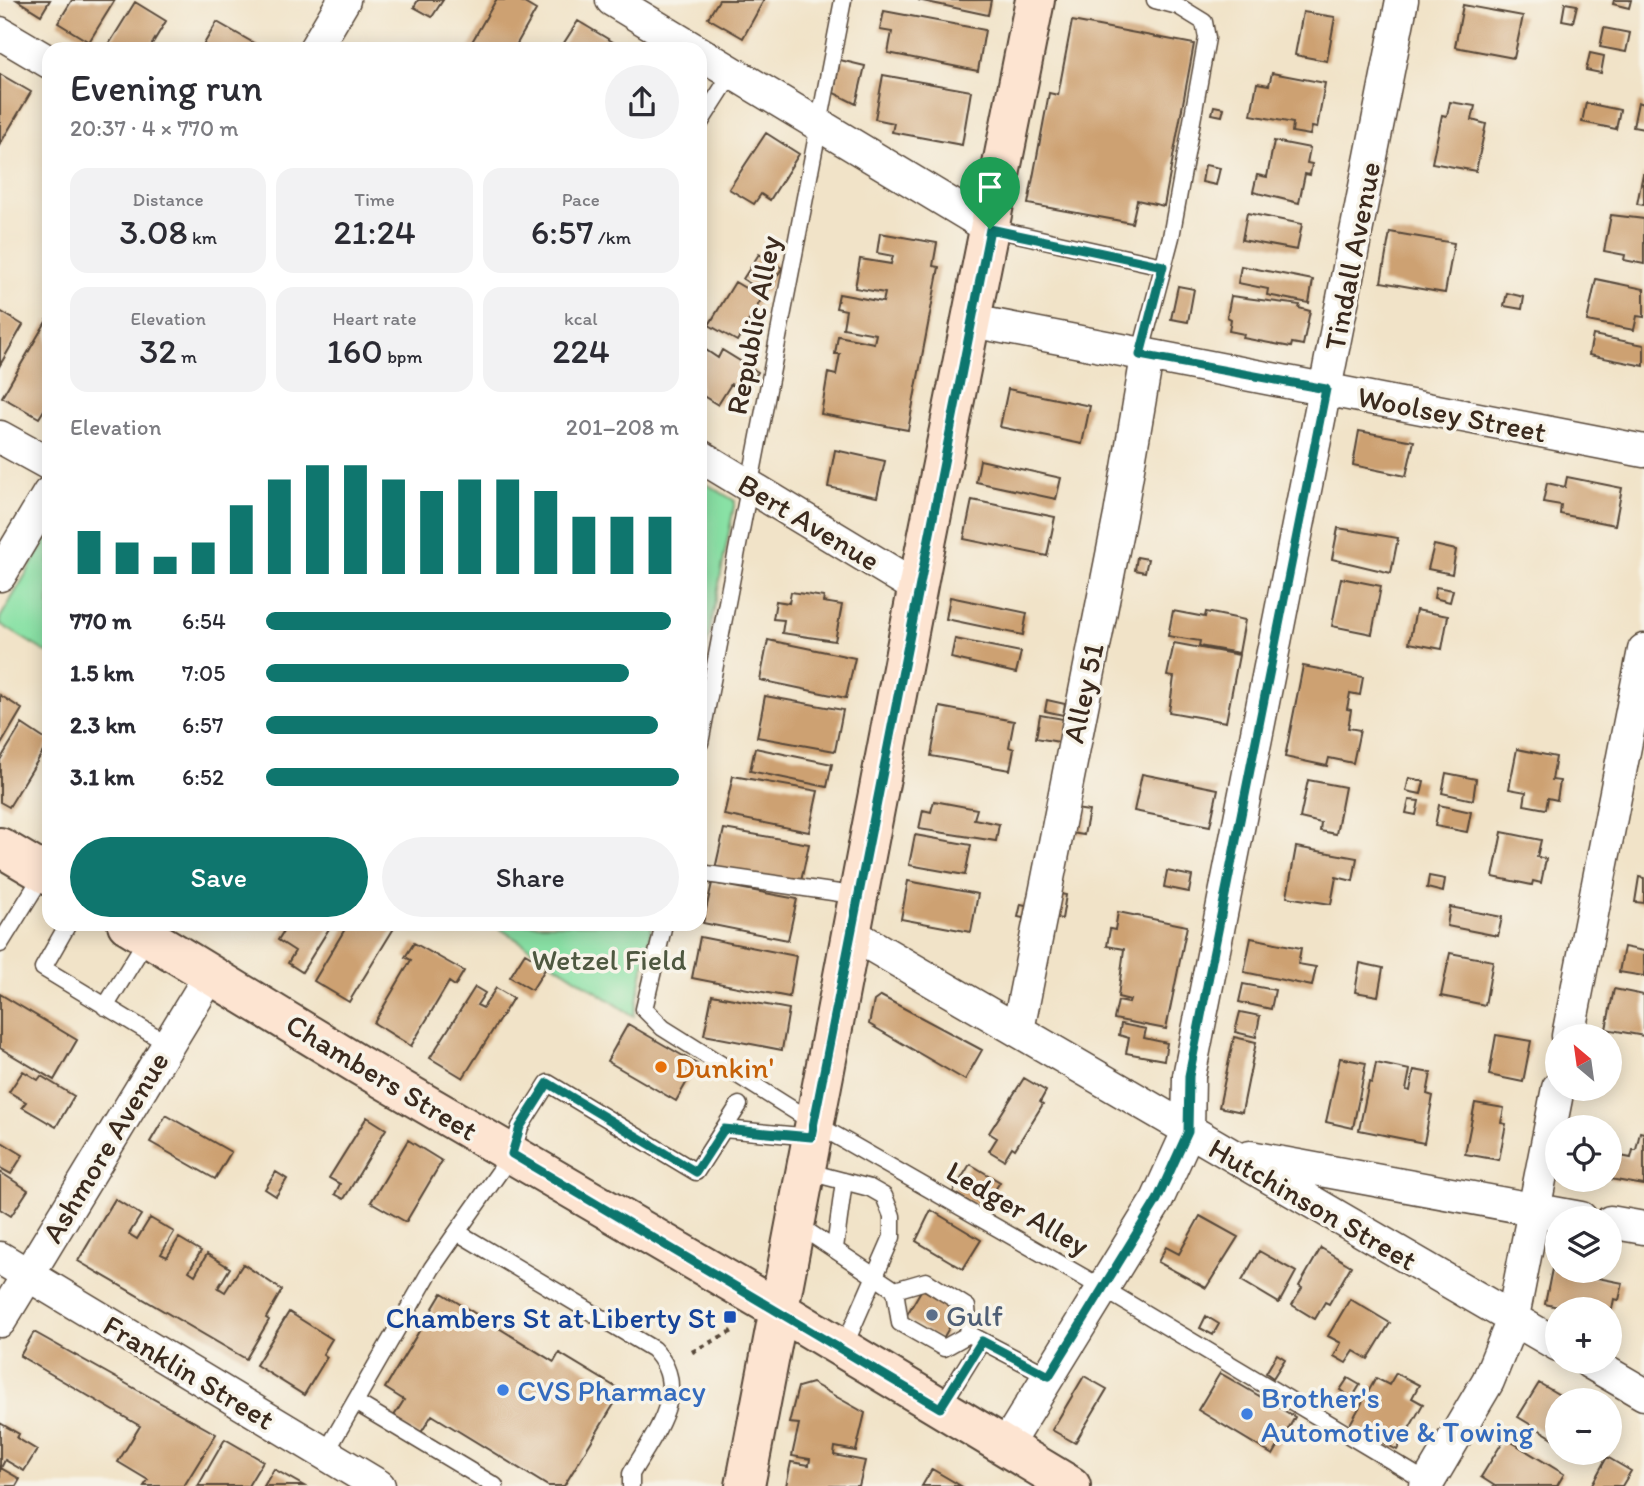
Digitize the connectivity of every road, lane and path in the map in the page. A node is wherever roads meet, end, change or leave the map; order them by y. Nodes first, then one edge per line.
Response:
1 (344, 0) edge
2 (612, 0) edge
3 (843, 0) edge
4 (1035, 0) edge
5 (1155, 0) edge
6 (1402, 0) edge
7 (0, 33) edge
8 (319, 42) edge
9 (681, 42) edge
10 (707, 57) edge
11 (42, 58) edge
12 (732, 73) junction
13 (707, 112) edge
14 (821, 126) junction
15 (990, 229) junction
16 (1163, 266) junction
17 (972, 321) junction
18 (1144, 356) junction
19 (1326, 389) junction
20 (0, 437) edge
21 (1644, 451) edge
22 (42, 460) edge
23 (707, 460) edge
24 (750, 486) junction
25 (42, 505) edge
26 (0, 575) edge
27 (918, 588) junction
28 (1644, 650) edge
29 (707, 707) edge
30 (0, 846) edge
31 (42, 872) edge
32 (707, 874) edge
33 (42, 881) edge
34 (860, 896) junction
35 (64, 931) edge
36 (138, 931) edge
37 (140, 931) edge
38 (662, 931) edge
39 (852, 934) junction
40 (0, 943) edge
41 (211, 974) junction
42 (105, 1007) junction
43 (1570, 1024) edge
44 (1018, 1030) junction
45 (168, 1044) junction
46 (1555, 1101) edge
47 (739, 1105) dead end
48 (724, 1129) junction
49 (1188, 1132) junction
50 (810, 1144) junction
51 (1228, 1153) junction
52 (512, 1154) junction
53 (844, 1181) junction
54 (1534, 1211) junction
55 (1545, 1213) edge
56 (795, 1223) junction
57 (1622, 1224) edge
58 (1644, 1228) edge
59 (457, 1233) junction
60 (835, 1248) junction
61 (0, 1258) edge
62 (28, 1274) junction
63 (874, 1276) junction
64 (1104, 1289) junction
65 (895, 1290) junction
66 (779, 1310) junction
67 (0, 1321) edge
68 (1512, 1322) junction
69 (736, 1329) dead end
70 (976, 1338) junction
71 (1545, 1338) edge
72 (843, 1349) junction
73 (692, 1352) dead end
74 (1610, 1374) edge
75 (1049, 1376) junction
76 (1644, 1394) edge
77 (358, 1397) junction
78 (940, 1408) junction
79 (1005, 1447) junction
80 (325, 1454) junction
81 (1429, 1485) edge
82 (379, 1486) edge
83 (495, 1486) edge
84 (631, 1486) edge
85 (745, 1486) edge
86 (1071, 1486) edge

1 - 8 street
2 - 9 street
3 - 14 lane, Republic Alley
4 - 15 street
5 - 16 lane
6 - 19 street, Tindall Avenue
7 - 11 street
10 - 12 street
12 - 13 lane
12 - 14 street
14 - 15 street
14 - 24 lane, Republic Alley
15 - 16 lane
15 - 17 street
16 - 18 lane
17 - 18 street, Woolsey Street
17 - 27 street
18 - 19 street, Woolsey Street
18 - 44 street, Alley 51
19 - 21 street, Woolsey Street
19 - 49 street, Tindall Avenue
20 - 22 street
23 - 24 street, Bert Avenue
24 - 27 street, Bert Avenue
24 - 29 lane, Republic Alley
25 - 26 street
27 - 34 street
28 - 43 street
30 - 31 street
32 - 34 lane
33 - 40 lane
34 - 39 street
35 - 42 lane
36 - 42 lane
37 - 41 street, Chambers Street
38 - 50 lane, Ledger Alley
39 - 44 street, Hutchinson Street
39 - 50 street
41 - 45 street, Ashmore Avenue
41 - 52 street, Chambers Street
42 - 45 lane
44 - 49 street, Hutchinson Street
45 - 62 street, Ashmore Avenue
46 - 54 street
47 - 48 lane
48 - 50 lane
48 - 52 lane
49 - 51 street, Hutchinson Street
49 - 64 street
50 - 53 lane
50 - 56 street
50 - 64 lane, Ledger Alley
51 - 54 street
51 - 68 street, Hutchinson Street
52 - 59 lane
52 - 66 street, Chambers Street
53 - 60 lane
53 - 63 lane
54 - 55 street
54 - 68 street
56 - 60 lane
56 - 66 street
57 - 58 street
59 - 77 lane
59 - 84 lane
60 - 63 lane
61 - 62 street, Franklin Street
62 - 67 street, Ashmore Avenue
62 - 80 street, Franklin Street
63 - 65 lane
63 - 72 lane
64 - 75 street
64 - 81 lane, Ledger Alley
65 - 70 lane
65 - 70 lane
66 - 72 street, Chambers Street
66 - 85 street
68 - 71 street, Hutchinson Street
68 - 81 street
69 - 73 path
70 - 75 lane
70 - 78 lane
72 - 78 street, Chambers Street
74 - 76 street
75 - 79 street
77 - 80 lane
77 - 83 lane
78 - 79 street, Chambers Street
79 - 86 street, Chambers Street
80 - 82 street, Franklin Street

